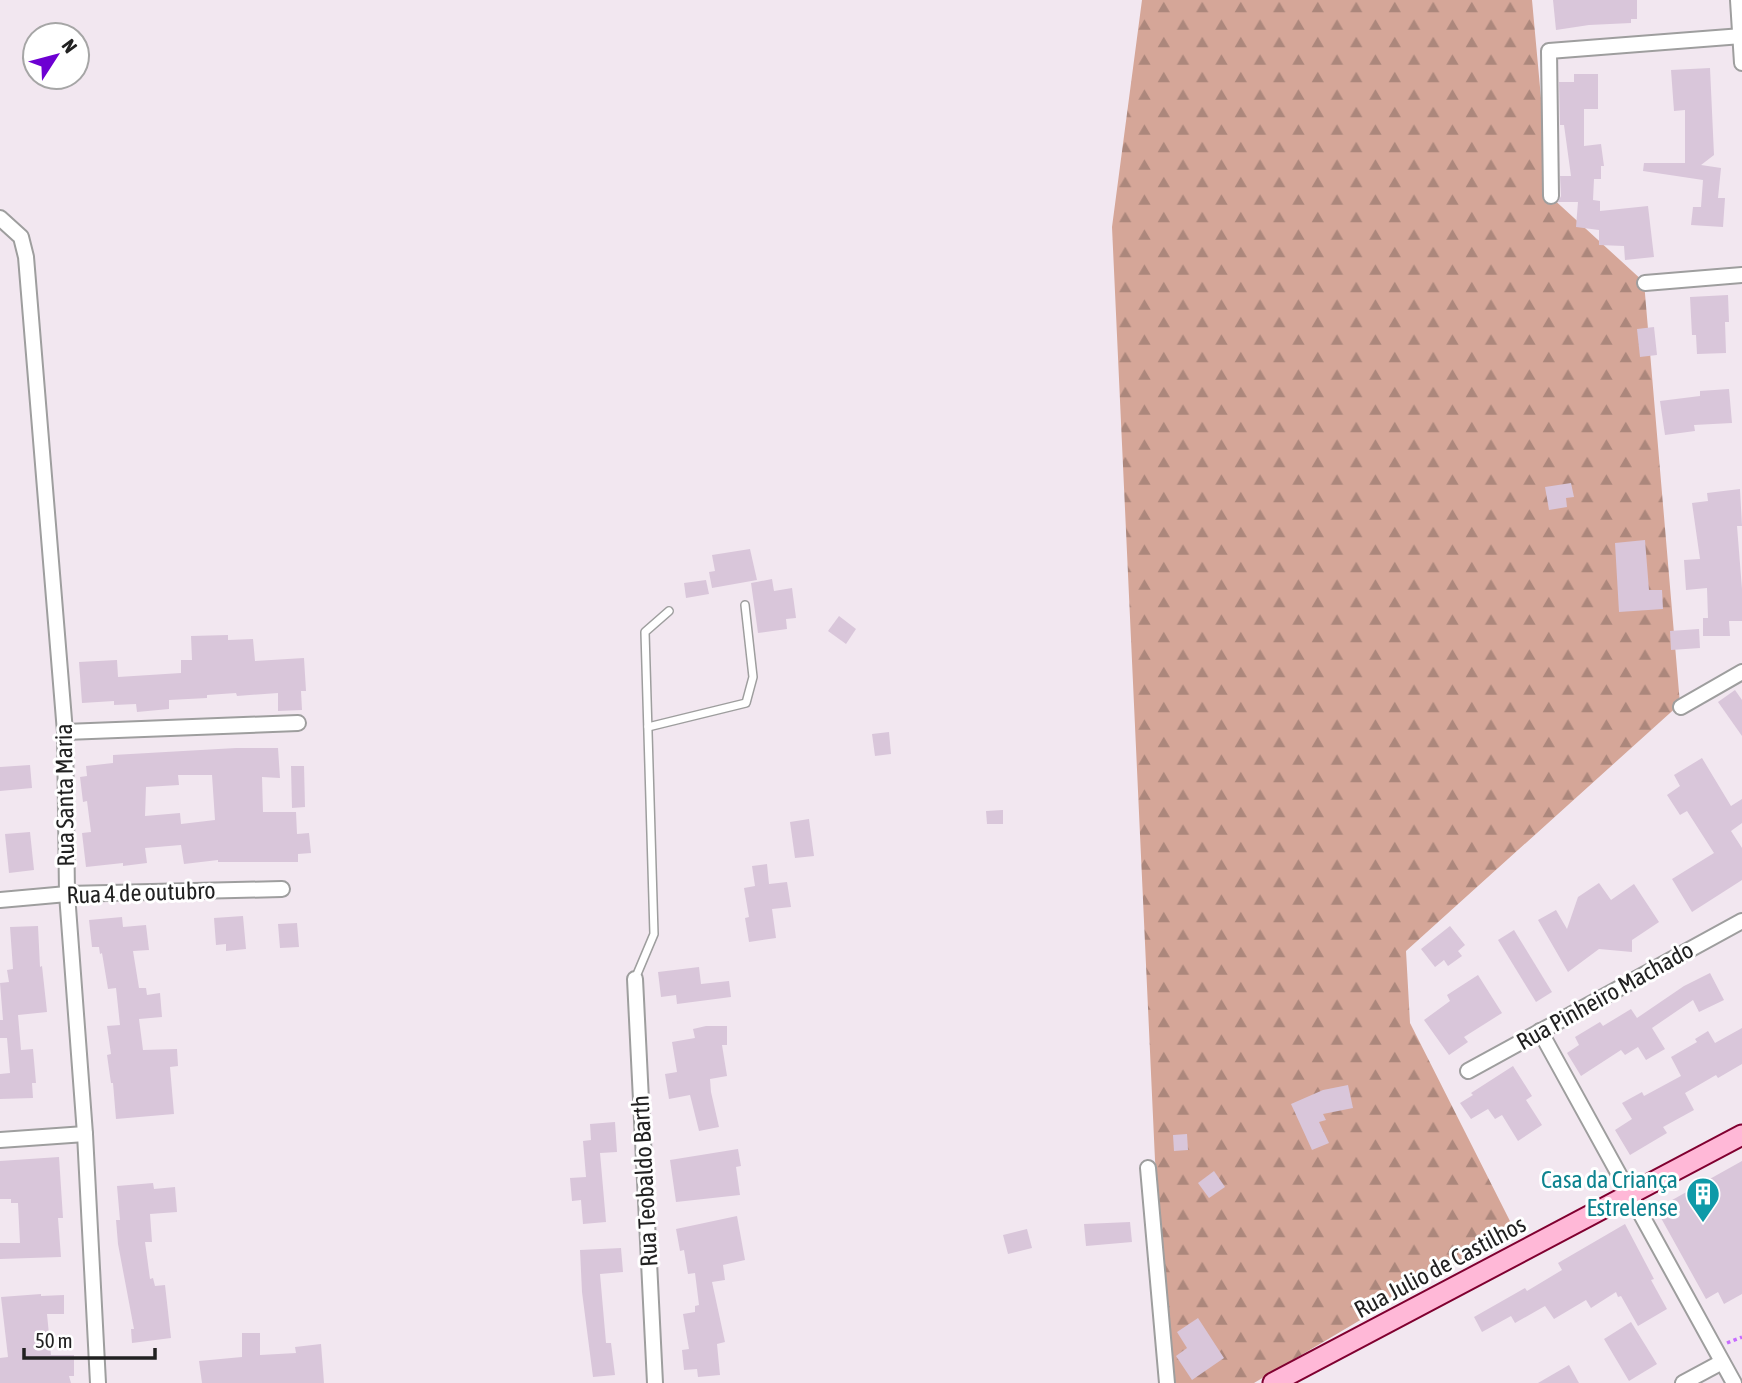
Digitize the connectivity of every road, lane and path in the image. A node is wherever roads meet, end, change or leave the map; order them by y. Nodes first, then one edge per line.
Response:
1 (1738, 0) edge
2 (1741, 36) edge
3 (1742, 62) edge
4 (1551, 197) dead end
5 (0, 218) edge
6 (1742, 275) edge
7 (1645, 283) dead end
8 (745, 605) dead end
9 (669, 611) dead end
10 (1742, 671) edge
11 (1681, 708) dead end
12 (298, 723) dead end
13 (648, 727) junction
14 (65, 732) junction
15 (282, 889) dead end
16 (67, 894) junction
17 (0, 900) edge
18 (1742, 921) edge
19 (635, 979) joint
20 (1540, 1031) junction
21 (1468, 1071) dead end
22 (85, 1134) junction
23 (1742, 1135) edge
24 (0, 1140) edge
25 (1148, 1168) dead end
26 (1629, 1195) junction
27 (1722, 1362) junction
28 (98, 1383) edge
29 (655, 1383) edge
30 (1167, 1383) edge
31 (1273, 1383) edge
32 (1684, 1383) edge
33 (1734, 1383) edge

1 - 2 street
2 - 3 street
2 - 4 street
5 - 14 street, Rua Santa Maria
6 - 7 street
8 - 13 lane
9 - 13 lane
10 - 11 street
12 - 14 street
13 - 19 lane
14 - 16 street, Rua Santa Maria
15 - 16 street, Rua 4 de outubro
16 - 17 street, Rua 4 de outubro
16 - 22 street, Rua Santa Maria
18 - 20 street, Rua Pinheiro Machado
19 - 29 street, Rua Teobaldo Barth
20 - 21 street, Rua Pinheiro Machado
20 - 26 street
22 - 24 street
22 - 28 street, Rua Santa Maria
23 - 26 main road, Rua Julio de Castilhos
25 - 30 street
26 - 27 street
26 - 31 main road, Rua Julio de Castilhos
27 - 32 street
27 - 33 street

